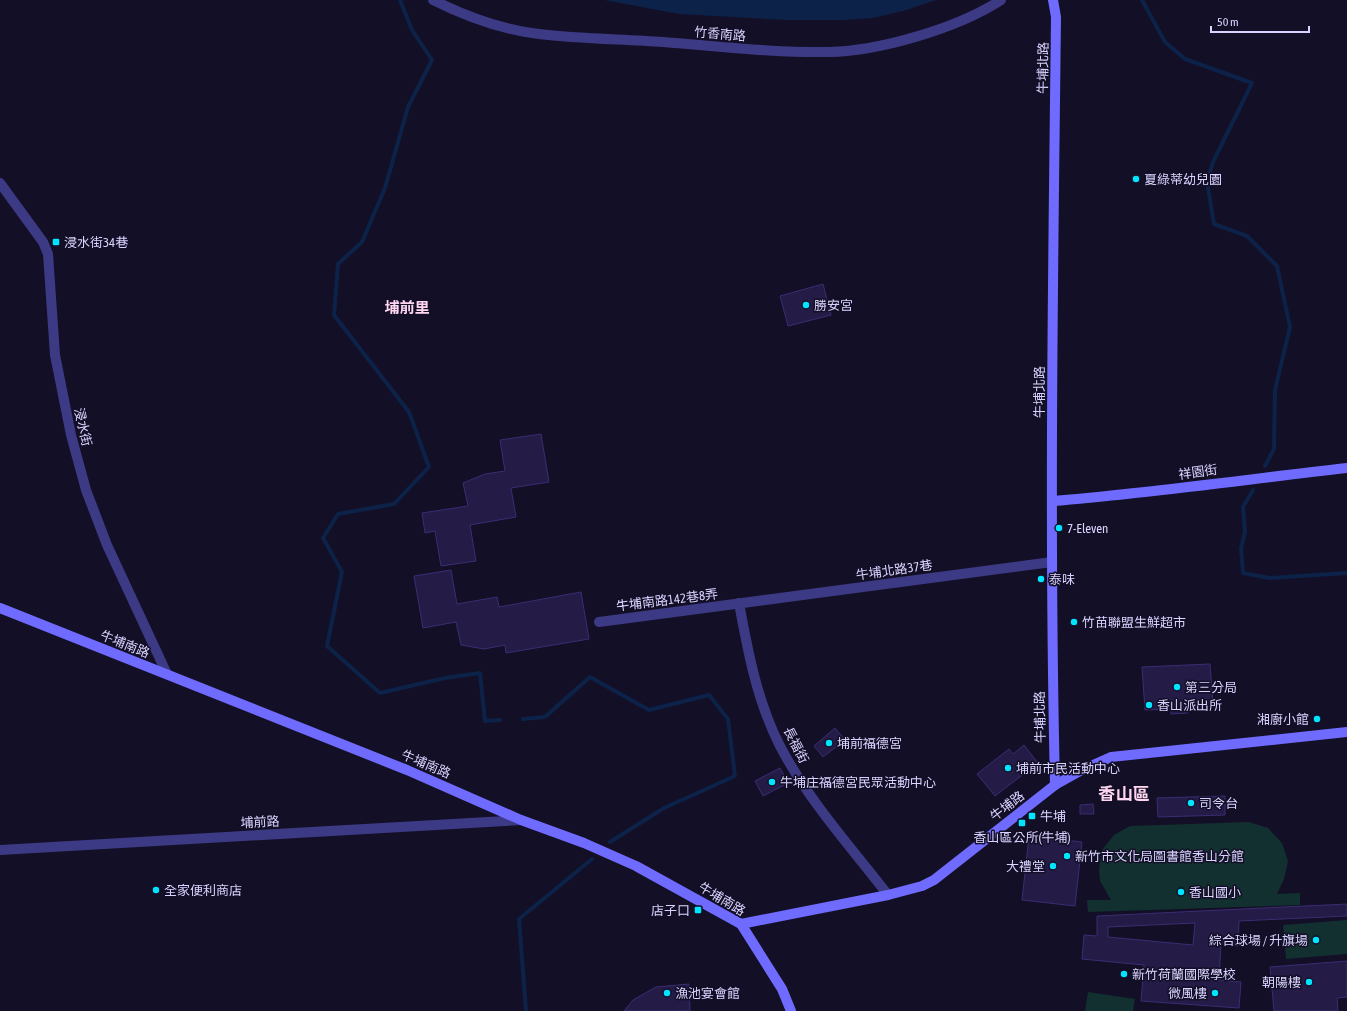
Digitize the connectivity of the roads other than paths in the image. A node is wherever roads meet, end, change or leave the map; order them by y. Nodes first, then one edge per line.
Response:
1 (433, 0) edge
2 (1001, 0) edge
3 (1053, 0) edge
4 (0, 183) edge
5 (1347, 468) edge
6 (1053, 501) junction
7 (1052, 562) junction
8 (739, 604) junction
9 (0, 608) edge
10 (599, 622) dead end
11 (167, 674) junction
12 (1347, 732) edge
13 (1055, 785) junction
14 (521, 820) junction
15 (0, 850) edge
16 (888, 895) junction
17 (741, 924) junction
18 (791, 1011) edge

1 - 2 street, 竹香南路
3 - 6 street, 牛埔北路
4 - 11 street, 浸水街
5 - 6 street, 祥園街
6 - 7 street, 牛埔北路
7 - 8 street, 牛埔北路37巷
7 - 13 street, 牛埔北路
8 - 10 street, 牛埔南路142巷8弄
8 - 16 street, 長福街
9 - 11 street, 牛埔南路
11 - 14 street, 牛埔南路
12 - 13 street, 牛埔路
13 - 16 street, 牛埔路
14 - 15 street, 埔前路
14 - 17 street, 牛埔南路
16 - 17 street, 牛埔路
17 - 18 street, 牛埔南路

